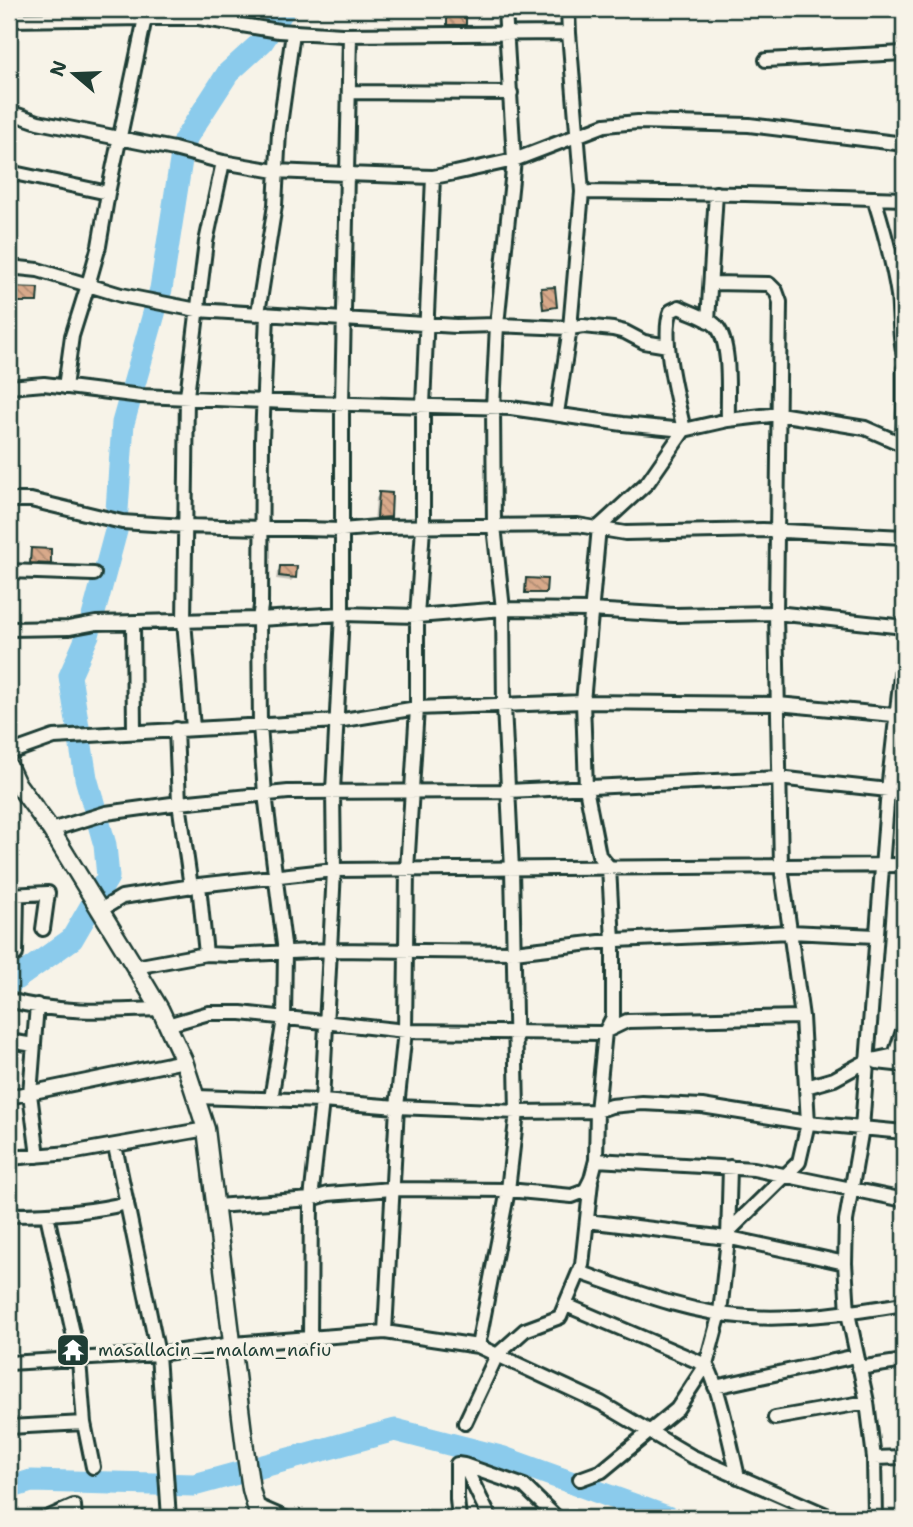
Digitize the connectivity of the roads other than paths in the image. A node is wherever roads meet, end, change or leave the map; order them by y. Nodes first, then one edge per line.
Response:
1 (506, 9) edge
2 (568, 9) edge
3 (146, 13) edge
4 (9, 20) edge
5 (293, 33) junction
6 (506, 33) junction
7 (569, 33) junction
8 (350, 35) junction
9 (904, 53) edge
10 (766, 60) dead end
11 (349, 92) junction
12 (511, 93) junction
13 (9, 112) edge
14 (118, 137) junction
15 (577, 137) junction
16 (904, 144) edge
17 (514, 160) junction
18 (223, 162) junction
19 (275, 171) junction
20 (9, 172) edge
21 (346, 174) junction
22 (433, 177) junction
23 (582, 192) junction
24 (108, 193) junction
25 (716, 193) junction
26 (874, 198) junction
27 (904, 199) edge
28 (9, 267) edge
29 (711, 283) junction
30 (88, 285) junction
31 (197, 310) junction
32 (262, 314) junction
33 (344, 319) junction
34 (708, 321) junction
35 (427, 324) junction
36 (498, 325) junction
37 (570, 328) junction
38 (668, 346) junction
39 (904, 355) edge
40 (904, 369) edge
41 (9, 387) edge
42 (65, 387) junction
43 (187, 396) junction
44 (263, 400) junction
45 (342, 402) junction
46 (423, 405) junction
47 (493, 407) junction
48 (904, 408) edge
49 (556, 413) junction
50 (779, 414) junction
51 (727, 420) junction
52 (684, 430) junction
53 (904, 444) edge
54 (9, 500) edge
55 (184, 526) junction
56 (494, 526) junction
57 (599, 527) junction
58 (261, 528) junction
59 (423, 528) junction
60 (342, 530) junction
61 (778, 531) junction
62 (904, 537) edge
63 (9, 570) edge
64 (94, 574) dead end
65 (503, 609) junction
66 (590, 610) junction
67 (776, 613) junction
68 (342, 614) junction
69 (417, 616) junction
70 (259, 620) junction
71 (184, 621) junction
72 (133, 623) junction
73 (904, 627) edge
74 (9, 629) edge
75 (904, 649) edge
76 (583, 702) junction
77 (778, 704) junction
78 (504, 706) junction
79 (417, 708) junction
80 (901, 715) edge
81 (337, 721) junction
82 (260, 725) junction
83 (193, 728) junction
84 (176, 729) junction
85 (134, 731) junction
86 (9, 753) edge
87 (11, 778) edge
88 (778, 778) junction
89 (586, 788) junction
90 (888, 790) junction
91 (333, 791) junction
92 (508, 791) junction
93 (410, 792) junction
94 (904, 793) edge
95 (265, 794) junction
96 (179, 803) junction
97 (51, 830) junction
98 (883, 864) junction
99 (904, 865) edge
100 (781, 866) junction
101 (609, 867) junction
102 (512, 869) junction
103 (334, 870) junction
104 (407, 870) junction
105 (275, 877) junction
106 (195, 886) junction
107 (13, 895) edge
108 (96, 906) junction
109 (43, 929) dead end
110 (790, 932) junction
111 (876, 936) junction
112 (614, 941) junction
113 (330, 950) junction
114 (407, 952) junction
115 (514, 952) junction
116 (285, 953) junction
117 (16, 954) dead end
118 (206, 954) junction
119 (135, 967) junction
120 (9, 1000) edge
121 (37, 1005) junction
122 (160, 1009) junction
123 (802, 1017) junction
124 (284, 1018) junction
125 (325, 1024) junction
126 (167, 1025) junction
127 (904, 1028) edge
128 (405, 1031) junction
129 (605, 1032) junction
130 (517, 1033) junction
131 (9, 1041) edge
132 (34, 1045) junction
133 (184, 1061) junction
134 (867, 1061) junction
135 (904, 1065) edge
136 (806, 1087) junction
137 (30, 1094) junction
138 (9, 1097) edge
139 (195, 1097) junction
140 (271, 1099) junction
141 (322, 1101) junction
142 (397, 1107) junction
143 (597, 1111) junction
144 (517, 1112) junction
145 (808, 1123) junction
146 (862, 1128) junction
147 (206, 1129) junction
148 (904, 1132) edge
149 (115, 1146) junction
150 (38, 1156) junction
151 (9, 1158) edge
152 (596, 1160) junction
153 (730, 1167) junction
154 (788, 1175) junction
155 (591, 1179) junction
156 (392, 1189) junction
157 (508, 1189) junction
158 (850, 1191) junction
159 (312, 1199) junction
160 (904, 1200) edge
161 (127, 1203) junction
162 (215, 1206) junction
163 (9, 1215) edge
164 (47, 1215) junction
165 (587, 1221) junction
166 (729, 1235) junction
167 (845, 1263) junction
168 (579, 1272) junction
169 (904, 1304) edge
170 (566, 1305) junction
171 (720, 1313) junction
172 (848, 1313) junction
173 (386, 1332) junction
174 (310, 1338) junction
175 (233, 1344) junction
176 (478, 1346) junction
177 (158, 1354) junction
178 (497, 1355) junction
179 (79, 1360) junction
180 (904, 1361) edge
181 (858, 1362) junction
182 (9, 1363) edge
183 (706, 1365) junction
184 (715, 1387) junction
185 (867, 1402) junction
186 (775, 1418) dead end
187 (85, 1423) junction
188 (465, 1423) dead end
189 (9, 1427) edge
190 (651, 1432) junction
191 (904, 1457) edge
192 (874, 1458) junction
193 (464, 1465) junction
194 (93, 1467) dead end
195 (738, 1477) junction
196 (580, 1479) dead end
197 (255, 1504) edge
198 (47, 1518) edge
199 (75, 1518) edge
200 (169, 1518) edge
201 (285, 1518) edge
202 (459, 1518) edge
203 (490, 1518) edge
204 (557, 1518) edge
205 (833, 1518) edge
206 (875, 1518) edge

1 - 6 street
2 - 7 street
3 - 4 street
3 - 5 street
3 - 14 street
5 - 8 street
5 - 19 street
6 - 7 street
6 - 8 street
6 - 12 street
7 - 15 street
8 - 11 street
9 - 10 street
11 - 12 street
11 - 21 street
12 - 17 street
13 - 14 street
14 - 18 street
14 - 24 street
15 - 16 street
15 - 17 street
15 - 23 street
17 - 22 street
17 - 36 street
18 - 19 street
18 - 31 street
19 - 21 street
19 - 32 street
20 - 24 street
21 - 22 street
21 - 33 street
22 - 35 street
23 - 25 street
23 - 37 street
24 - 30 street
25 - 26 street
25 - 29 street
26 - 27 street
26 - 39 street
28 - 30 street
29 - 34 street
29 - 50 street
30 - 31 street
30 - 42 street
31 - 32 street
31 - 43 street
32 - 33 street
32 - 44 street
33 - 35 street
33 - 45 street
34 - 38 street
34 - 51 street
35 - 36 street
35 - 46 street
36 - 37 street
36 - 47 street
37 - 38 street
37 - 49 street
38 - 52 street
40 - 48 street
41 - 42 street
42 - 43 street
43 - 44 street
43 - 55 street
44 - 45 street
44 - 58 street
45 - 46 street
45 - 60 street
46 - 47 street
46 - 59 street
47 - 49 street
47 - 56 street
48 - 53 street
49 - 52 street
50 - 51 street
50 - 53 street
50 - 61 street
51 - 52 street
52 - 57 street
54 - 55 street
55 - 58 street
55 - 71 street
56 - 57 street
56 - 59 street
56 - 65 street
57 - 61 street
57 - 66 street
58 - 60 street
58 - 70 street
59 - 60 street
59 - 69 street
60 - 68 street
61 - 62 street
61 - 67 street
63 - 64 street
65 - 66 street
65 - 69 street
65 - 78 street
66 - 67 street
66 - 76 street
67 - 73 street
67 - 77 street
68 - 69 street
68 - 70 street
68 - 81 street
69 - 79 street
70 - 71 street
70 - 82 street
71 - 72 street
71 - 83 street
72 - 74 street
72 - 85 street
75 - 80 street
76 - 77 street
76 - 78 street
76 - 89 street
77 - 80 street
77 - 88 street
78 - 79 street
78 - 92 street
79 - 81 street
79 - 93 street
80 - 90 street
81 - 82 street
81 - 91 street
82 - 83 street
82 - 95 street
83 - 84 street
84 - 85 street
84 - 96 street
85 - 86 street
87 - 97 street
88 - 89 street
88 - 90 street
88 - 100 street
89 - 92 street
89 - 101 street
90 - 94 street
90 - 98 street
91 - 93 street
91 - 95 street
91 - 103 street
92 - 93 street
92 - 102 street
93 - 104 street
95 - 96 street
95 - 105 street
96 - 97 street
96 - 106 street
97 - 108 street
98 - 99 street
98 - 100 street
98 - 111 street
100 - 101 street
100 - 110 street
101 - 102 street
101 - 112 street
102 - 104 street
102 - 115 street
103 - 104 street
103 - 105 street
103 - 113 street
104 - 114 street
105 - 106 street
105 - 116 street
106 - 108 street
106 - 118 street
107 - 109 street
107 - 117 street
108 - 119 street
110 - 111 street
110 - 112 street
110 - 123 street
111 - 134 street
112 - 115 street
112 - 129 street
113 - 114 street
113 - 116 street
113 - 125 street
114 - 115 street
114 - 128 street
115 - 130 street
116 - 118 street
116 - 124 street
118 - 119 street
119 - 122 street
120 - 121 street
121 - 122 street
121 - 132 street
122 - 126 street
123 - 129 street
123 - 136 street
124 - 125 street
124 - 126 street
124 - 140 street
125 - 128 street
125 - 141 street
126 - 133 street
127 - 134 street
128 - 130 street
128 - 142 street
129 - 130 street
129 - 143 street
130 - 144 street
131 - 132 street
132 - 137 street
133 - 137 street
133 - 139 street
134 - 135 street
134 - 136 street
134 - 146 street
136 - 145 street
137 - 138 street
137 - 150 street
139 - 140 street
139 - 147 street
140 - 141 street
141 - 142 street
141 - 159 street
142 - 144 street
142 - 156 street
143 - 144 street
143 - 145 street
143 - 152 street
144 - 157 street
145 - 146 street
145 - 154 street
146 - 148 street
146 - 158 street
147 - 149 street
147 - 162 street
149 - 150 street
149 - 161 street
150 - 151 street
152 - 153 street
152 - 155 street
153 - 154 street
153 - 166 street
154 - 158 street
154 - 166 street
155 - 157 street
155 - 165 street
156 - 157 street
156 - 159 street
156 - 173 street
157 - 176 street
158 - 160 street
158 - 167 street
159 - 162 street
159 - 174 street
161 - 164 street
161 - 177 street
162 - 175 street
163 - 164 street
164 - 179 street
165 - 166 street
165 - 168 street
166 - 167 street
166 - 171 street
167 - 172 street
168 - 170 street
168 - 171 street
169 - 172 street
170 - 178 street
170 - 183 street
171 - 172 street
171 - 183 street
172 - 181 street
173 - 174 street
173 - 176 street
174 - 175 street
175 - 177 street
175 - 197 street
176 - 178 street
177 - 179 street
177 - 200 street
178 - 188 street
178 - 190 street
179 - 182 street
179 - 187 street
180 - 181 street
181 - 184 street
181 - 185 street
183 - 184 street
183 - 190 street
184 - 195 street
185 - 186 street
185 - 192 street
187 - 189 street
187 - 194 street
190 - 195 street
190 - 196 street
191 - 192 street
192 - 206 street
193 - 202 street
193 - 203 street
193 - 204 street
195 - 205 street
197 - 201 street
198 - 199 street

